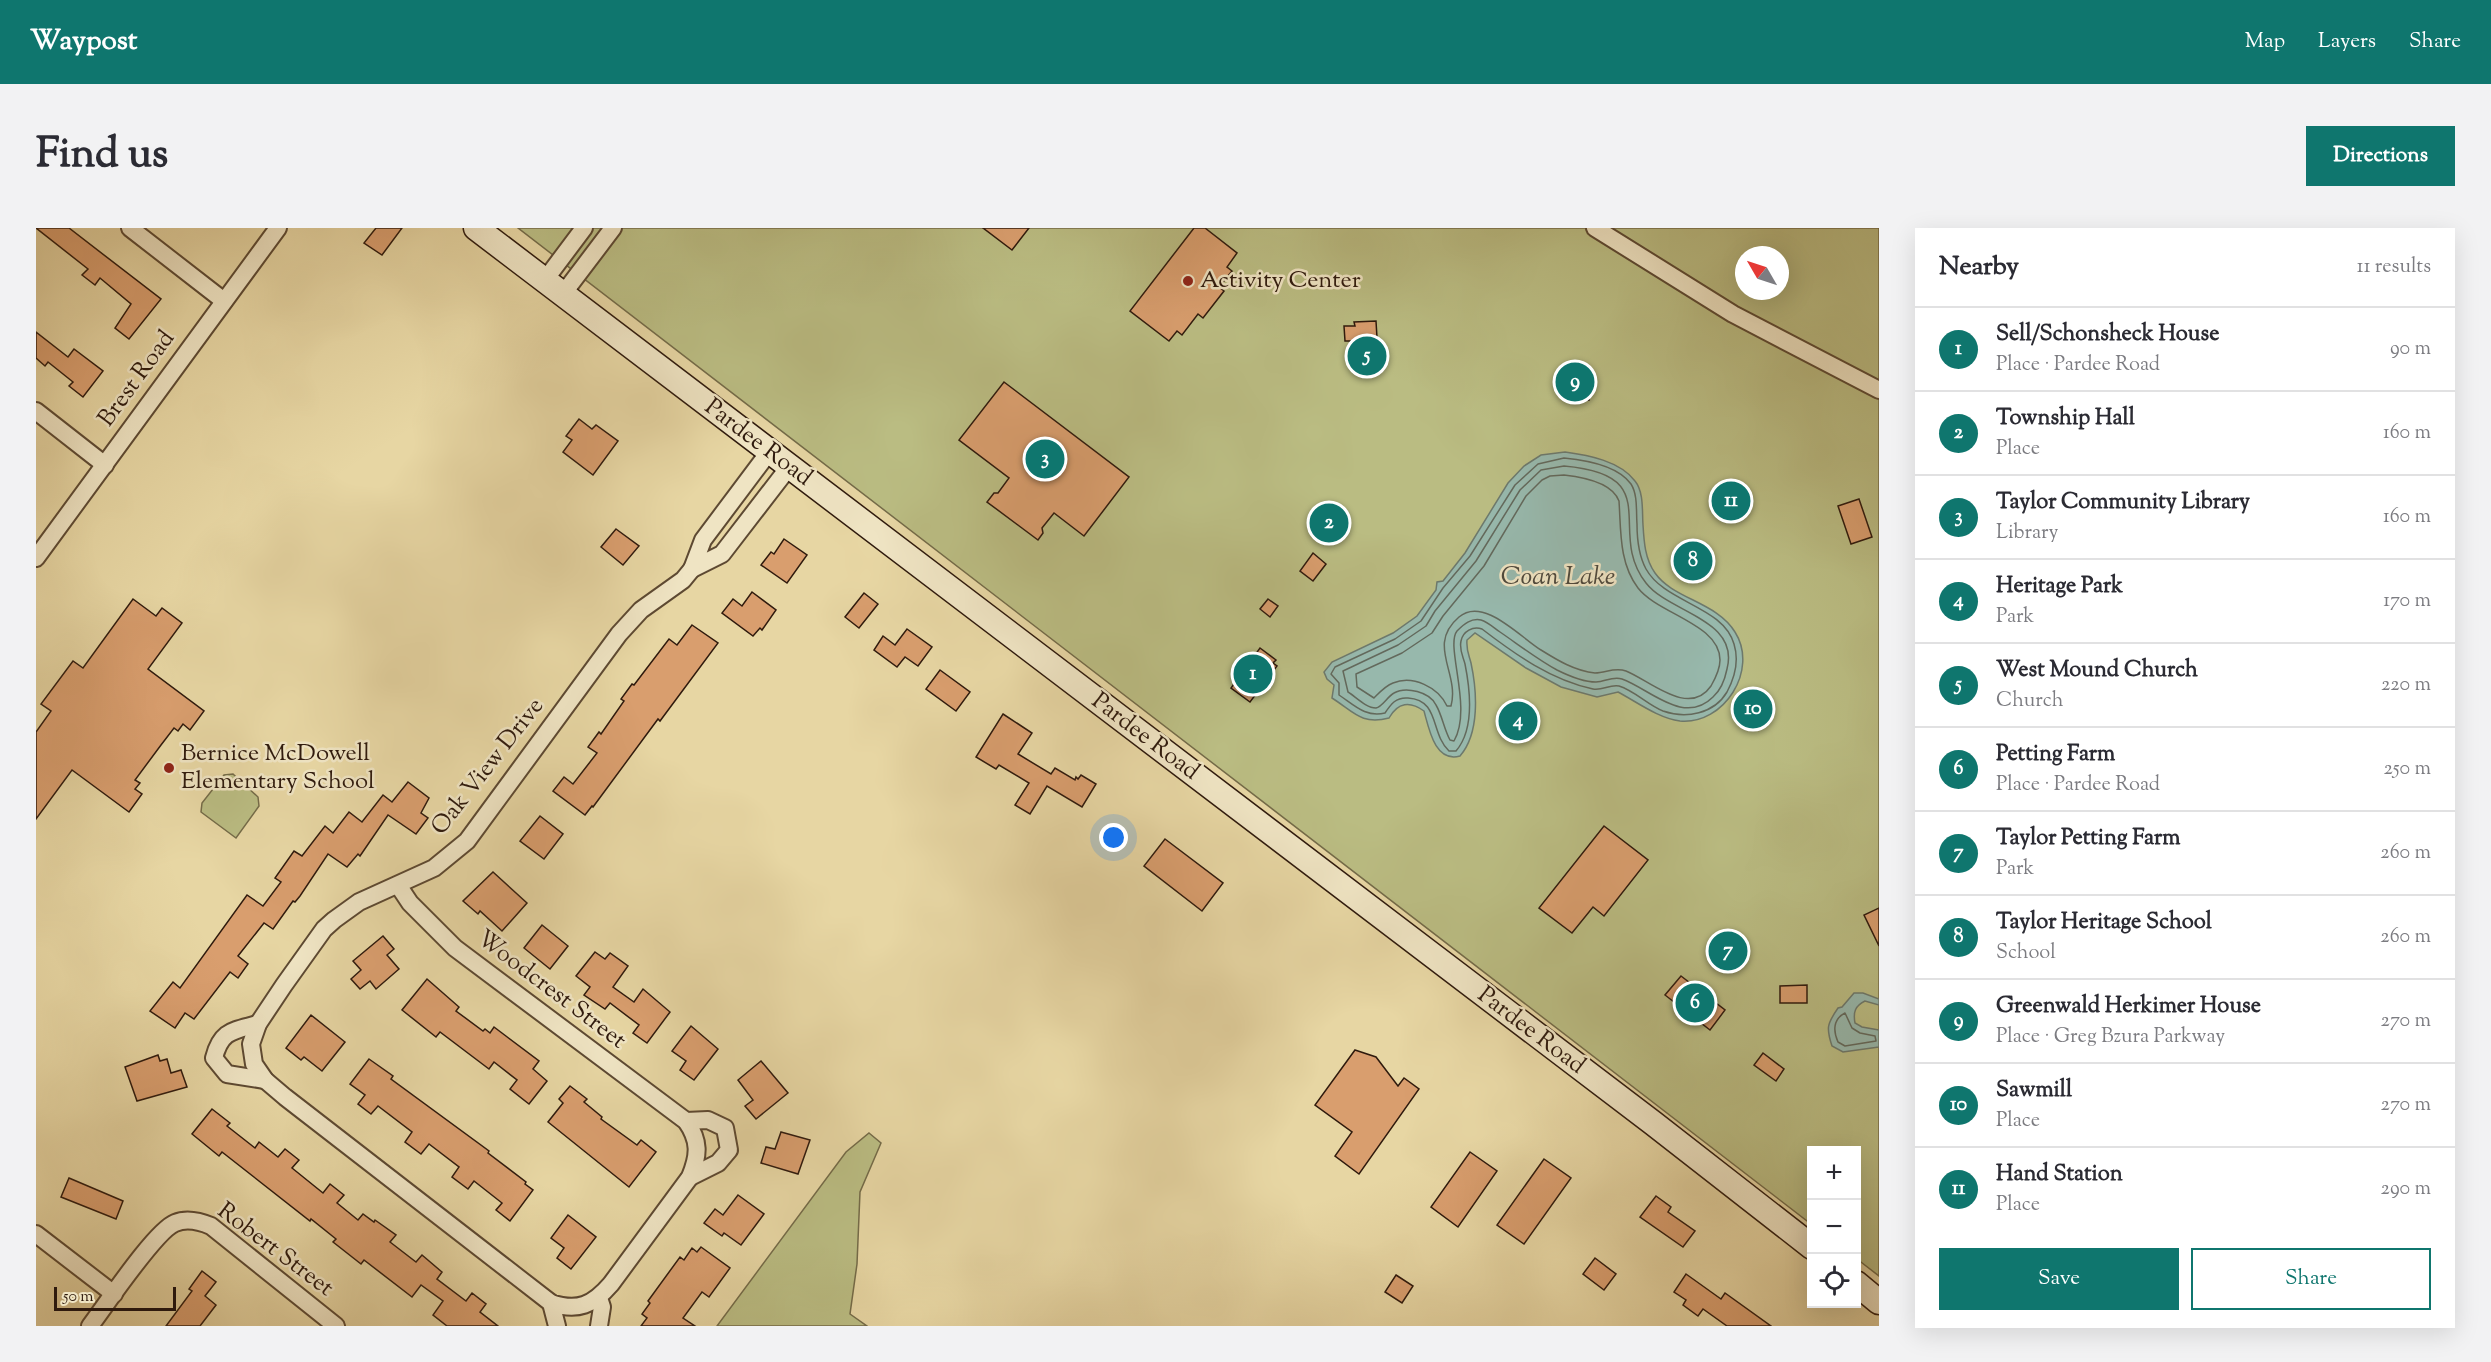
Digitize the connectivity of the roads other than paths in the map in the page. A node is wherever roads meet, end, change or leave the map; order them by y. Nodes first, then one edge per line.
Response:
1 (130, 228) edge
2 (278, 228) edge
3 (477, 228) edge
4 (584, 228) edge
5 (613, 228) edge
6 (1595, 228) edge
7 (554, 287) junction
8 (224, 301) junction
9 (1879, 390) edge
10 (36, 411) edge
11 (769, 452) junction
12 (105, 465) junction
13 (789, 467) junction
14 (36, 558) edge
15 (692, 569) junction
16 (398, 885) junction
17 (258, 1024) junction
18 (265, 1080) junction
19 (686, 1121) junction
20 (690, 1177) junction
21 (36, 1234) edge
22 (1807, 1243) edge
23 (1861, 1286) edge
24 (114, 1294) junction
25 (599, 1298) junction
26 (1879, 1302) edge
27 (551, 1303) junction
28 (90, 1326) edge
29 (336, 1326) edge
30 (557, 1326) edge
31 (599, 1326) edge

1 - 8 street
2 - 8 street, Brest Road
3 - 7 main road, Pardee Road
4 - 7 street
5 - 7 street
6 - 9 street
7 - 11 main road, Pardee Road
8 - 12 street, Brest Road
10 - 12 street
11 - 13 main road, Pardee Road
11 - 15 street, Oak View Drive
12 - 14 street, Brest Road
13 - 15 street, Oak View Drive
13 - 22 main road, Pardee Road
15 - 16 street, Oak View Drive
16 - 17 street, Oak View Drive
16 - 19 street, Woodcrest Street
17 - 18 street, Oak View Drive
17 - 18 street, Oak View Drive
18 - 27 street, Oak View Drive
19 - 20 street
19 - 20 street
20 - 25 street
21 - 24 street
23 - 26 main road
24 - 28 street
24 - 29 street, Robert Street
25 - 27 street, Oak View Drive
25 - 31 street
27 - 30 street

